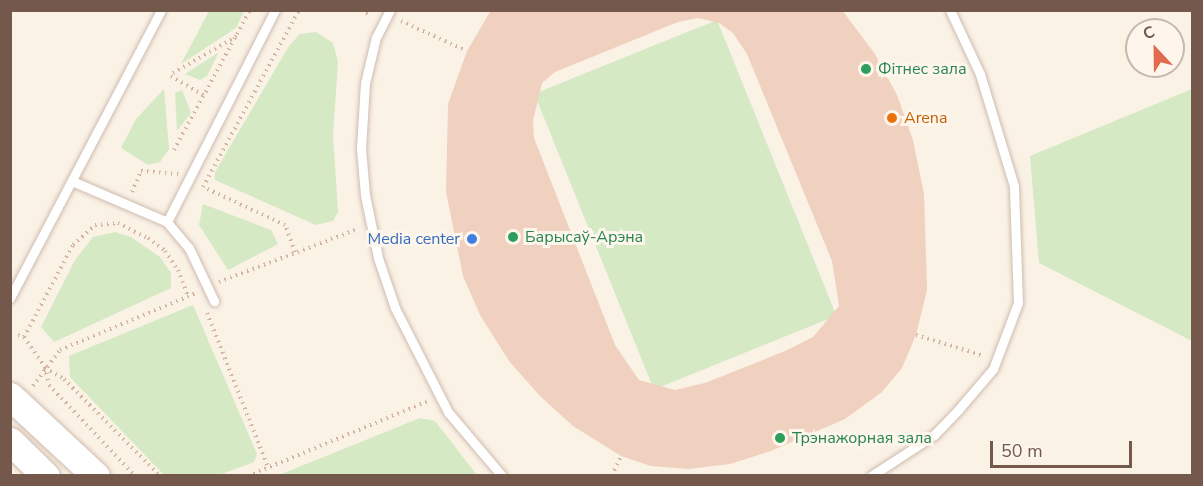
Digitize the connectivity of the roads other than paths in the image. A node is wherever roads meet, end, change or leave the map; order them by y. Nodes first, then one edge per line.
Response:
1 (161, 10) edge
2 (275, 10) edge
3 (390, 10) edge
4 (950, 10) edge
5 (72, 181) junction
6 (167, 222) junction
7 (10, 298) edge
8 (214, 301) dead end
9 (18, 397) edge
10 (10, 441) edge
11 (46, 476) edge
12 (96, 476) edge
13 (502, 476) edge
14 (871, 476) edge

1 - 5 lane
2 - 6 lane
3 - 13 lane
4 - 14 lane
5 - 6 lane
5 - 7 lane
6 - 8 lane
9 - 12 street
10 - 11 street

